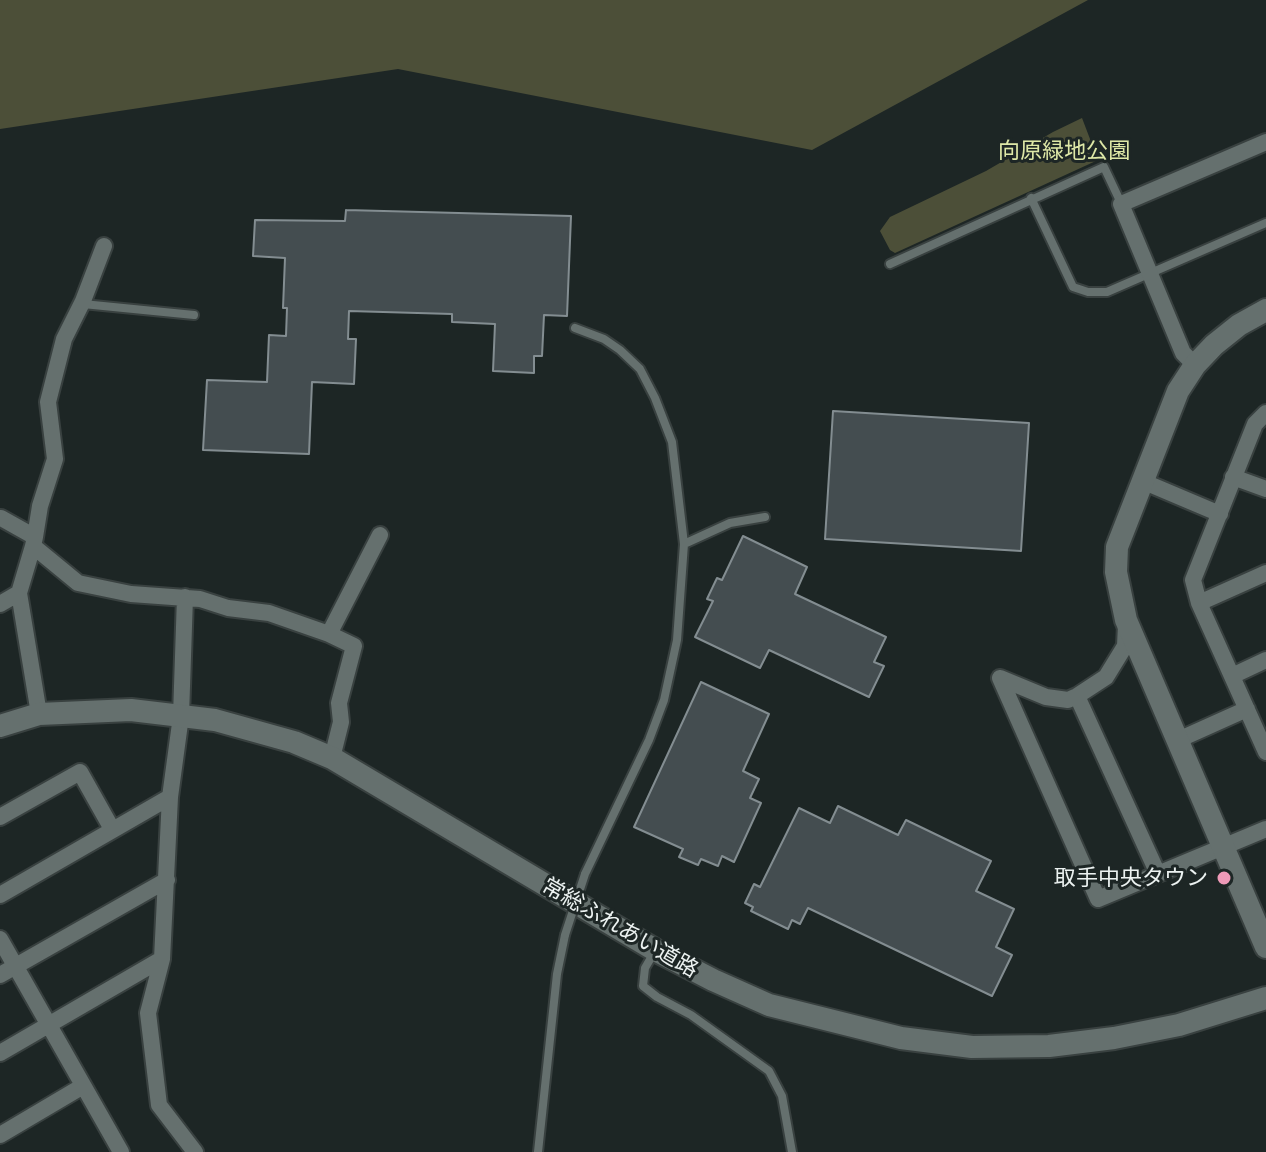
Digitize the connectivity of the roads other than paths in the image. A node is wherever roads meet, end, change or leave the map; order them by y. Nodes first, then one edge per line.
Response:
1 (1266, 142) edge
2 (1031, 198) junction
3 (1121, 204) junction
4 (1266, 223) edge
5 (104, 246) dead end
6 (890, 264) dead end
7 (1151, 273) junction
8 (82, 304) junction
9 (1266, 310) edge
10 (194, 315) dead end
11 (575, 328) dead end
12 (1195, 365) junction
13 (1266, 413) edge
14 (1233, 477) junction
15 (1142, 481) junction
16 (1266, 489) edge
17 (0, 509) edge
18 (1220, 514) junction
19 (765, 517) dead end
20 (0, 518) edge
21 (380, 535) dead end
22 (34, 542) junction
23 (684, 544) junction
24 (1266, 573) edge
25 (19, 593) junction
26 (185, 597) junction
27 (1199, 603) junction
28 (0, 604) edge
29 (1126, 620) junction
30 (329, 634) junction
31 (1266, 660) edge
32 (1232, 676) junction
33 (1077, 696) junction
34 (1247, 709) junction
35 (39, 714) junction
36 (181, 716) junction
37 (0, 726) edge
38 (1178, 740) junction
39 (1265, 749) edge
40 (332, 758) junction
41 (170, 797) junction
42 (0, 817) edge
43 (112, 829) junction
44 (1266, 829) edge
45 (1223, 847) junction
46 (1158, 874) junction
47 (167, 880) junction
48 (0, 895) edge
49 (0, 939) edge
50 (1266, 947) edge
51 (655, 950) junction
52 (162, 959) junction
53 (16, 966) junction
54 (0, 975) edge
55 (1266, 998) edge
56 (49, 1025) junction
57 (0, 1053) edge
58 (83, 1086) junction
59 (0, 1135) edge
60 (121, 1152) edge
61 (195, 1152) edge
62 (538, 1152) edge
63 (792, 1152) edge

1 - 3 street
2 - 3 lane
2 - 6 lane
2 - 7 lane
3 - 7 street
4 - 7 lane
5 - 8 street
7 - 12 street
8 - 10 lane
8 - 22 street
9 - 12 street
11 - 23 lane
12 - 15 street
13 - 14 street
14 - 16 street
14 - 18 street
15 - 18 street
15 - 29 street
17 - 20 street
18 - 27 street
19 - 23 lane
20 - 22 street
21 - 30 street
22 - 25 street
22 - 26 street
23 - 62 lane, bridge
24 - 27 street
25 - 28 street
25 - 35 street
26 - 30 street
26 - 36 street
27 - 32 street
29 - 33 street
29 - 38 street
30 - 40 street
31 - 32 street
32 - 34 street
33 - 46 street
33 - 46 street
34 - 38 street
34 - 39 street
35 - 36 street, 常総ふれあい道路
35 - 37 street, 常総ふれあい道路
36 - 40 street, 常総ふれあい道路
36 - 41 street
38 - 45 street
40 - 51 street, 常総ふれあい道路
41 - 43 street
41 - 47 street
42 - 43 street
43 - 48 street
44 - 45 street
45 - 46 street
45 - 50 street
47 - 52 street
47 - 53 street
49 - 53 street
51 - 55 street, 常総ふれあい道路
51 - 63 lane
52 - 56 street
52 - 61 street
53 - 54 street
53 - 56 street
56 - 57 street
56 - 58 street
58 - 59 street
58 - 60 street

